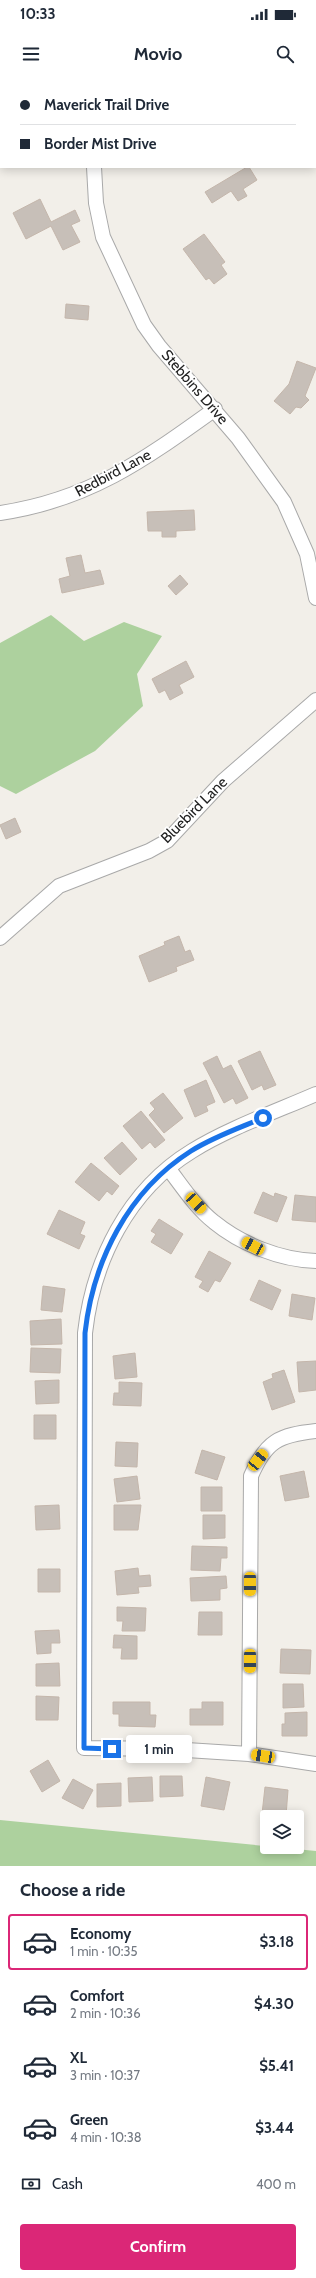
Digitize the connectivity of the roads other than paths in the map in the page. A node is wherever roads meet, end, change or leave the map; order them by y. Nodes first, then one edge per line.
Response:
1 (94, 168) edge
2 (215, 409) junction
3 (0, 513) edge
4 (316, 598) edge
5 (316, 700) edge
6 (0, 938) edge
7 (316, 1094) edge
8 (168, 1168) junction
9 (316, 1261) edge
10 (316, 1431) edge
11 (249, 1754) junction
12 (316, 1764) edge

1 - 2 street, Stebbins Drive
2 - 3 street, Redbird Lane
2 - 4 street, Stebbins Drive
5 - 6 street, Bluebird Lane
7 - 8 street
8 - 9 street
8 - 11 street
10 - 11 street
11 - 12 street

